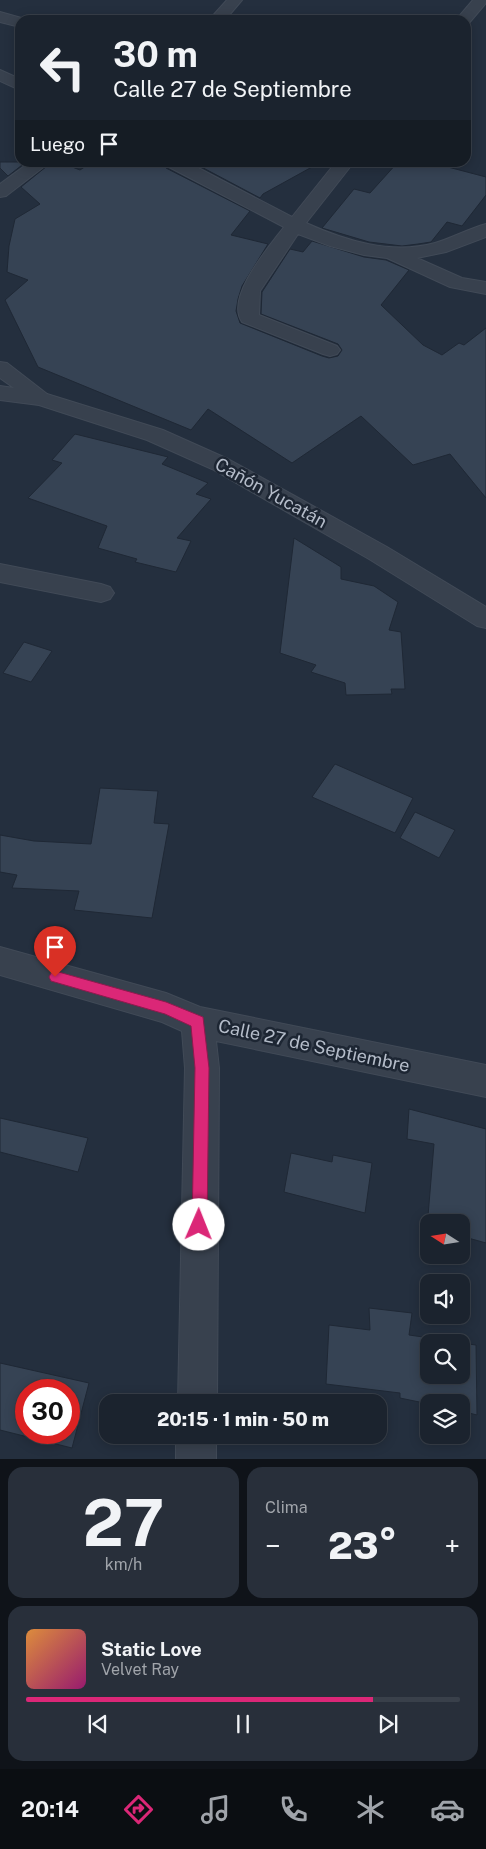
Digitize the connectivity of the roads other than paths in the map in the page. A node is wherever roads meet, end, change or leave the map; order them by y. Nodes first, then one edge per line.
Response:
1 (235, 0) edge
2 (481, 0) edge
3 (2, 11) edge
4 (222, 15) edge
5 (468, 15) edge
6 (15, 19) edge
7 (0, 75) edge
8 (15, 82) edge
9 (35, 167) edge
10 (183, 167) edge
11 (342, 167) edge
12 (0, 192) edge
13 (295, 225) junction
14 (486, 230) edge
15 (392, 254) junction
16 (486, 288) edge
17 (330, 350) dead end
18 (0, 368) edge
19 (0, 393) edge
20 (42, 399) junction
21 (0, 572) edge
22 (101, 593) dead end
23 (486, 619) edge
24 (0, 962) edge
25 (198, 1022) junction
26 (486, 1081) edge
27 (197, 1394) edge
28 (196, 1444) edge
29 (196, 1459) edge

1 - 4 street
2 - 5 street
3 - 6 street
7 - 8 street
9 - 12 street
10 - 13 street
11 - 13 street
13 - 15 street
13 - 17 street
14 - 15 street
15 - 16 street
18 - 20 street
19 - 20 street
20 - 23 street, Cañón Yucatán
21 - 22 street
24 - 25 street, Calle 27 de Septiembre
25 - 26 street, Calle 27 de Septiembre
25 - 27 street
28 - 29 street

